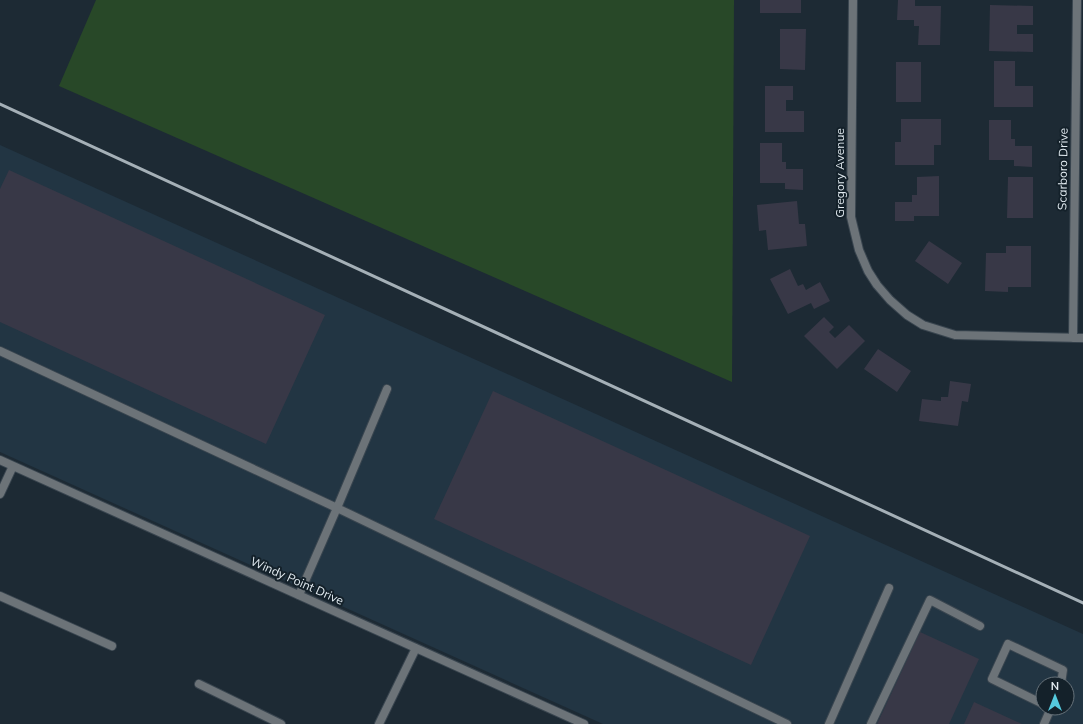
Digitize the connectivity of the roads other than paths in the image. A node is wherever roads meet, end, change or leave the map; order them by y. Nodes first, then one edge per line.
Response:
1 (853, 0) edge
2 (1077, 0) edge
3 (1073, 338) junction
4 (1083, 338) edge
5 (0, 351) edge
6 (387, 389) dead end
7 (0, 460) edge
8 (13, 466) junction
9 (0, 494) edge
10 (337, 508) junction
11 (889, 588) dead end
12 (299, 595) junction
13 (0, 596) edge
14 (980, 626) dead end
15 (112, 646) dead end
16 (416, 648) junction
17 (1062, 676) edge
18 (199, 684) dead end
19 (1035, 700) edge
20 (280, 724) edge
21 (379, 724) edge
22 (584, 724) edge
23 (787, 724) edge
24 (829, 724) edge
25 (871, 724) edge

1 - 3 street, Gregory Avenue
2 - 3 street, Scarboro Drive
3 - 4 street, Gregory Avenue
5 - 10 street
6 - 10 street
7 - 8 street, Windy Point Drive
8 - 9 street
8 - 12 street, Windy Point Drive
10 - 12 street
10 - 23 street
11 - 24 street
12 - 16 street, Windy Point Drive
13 - 15 street
14 - 25 street
16 - 21 street
16 - 22 street, Windy Point Drive
17 - 19 street
18 - 20 street

